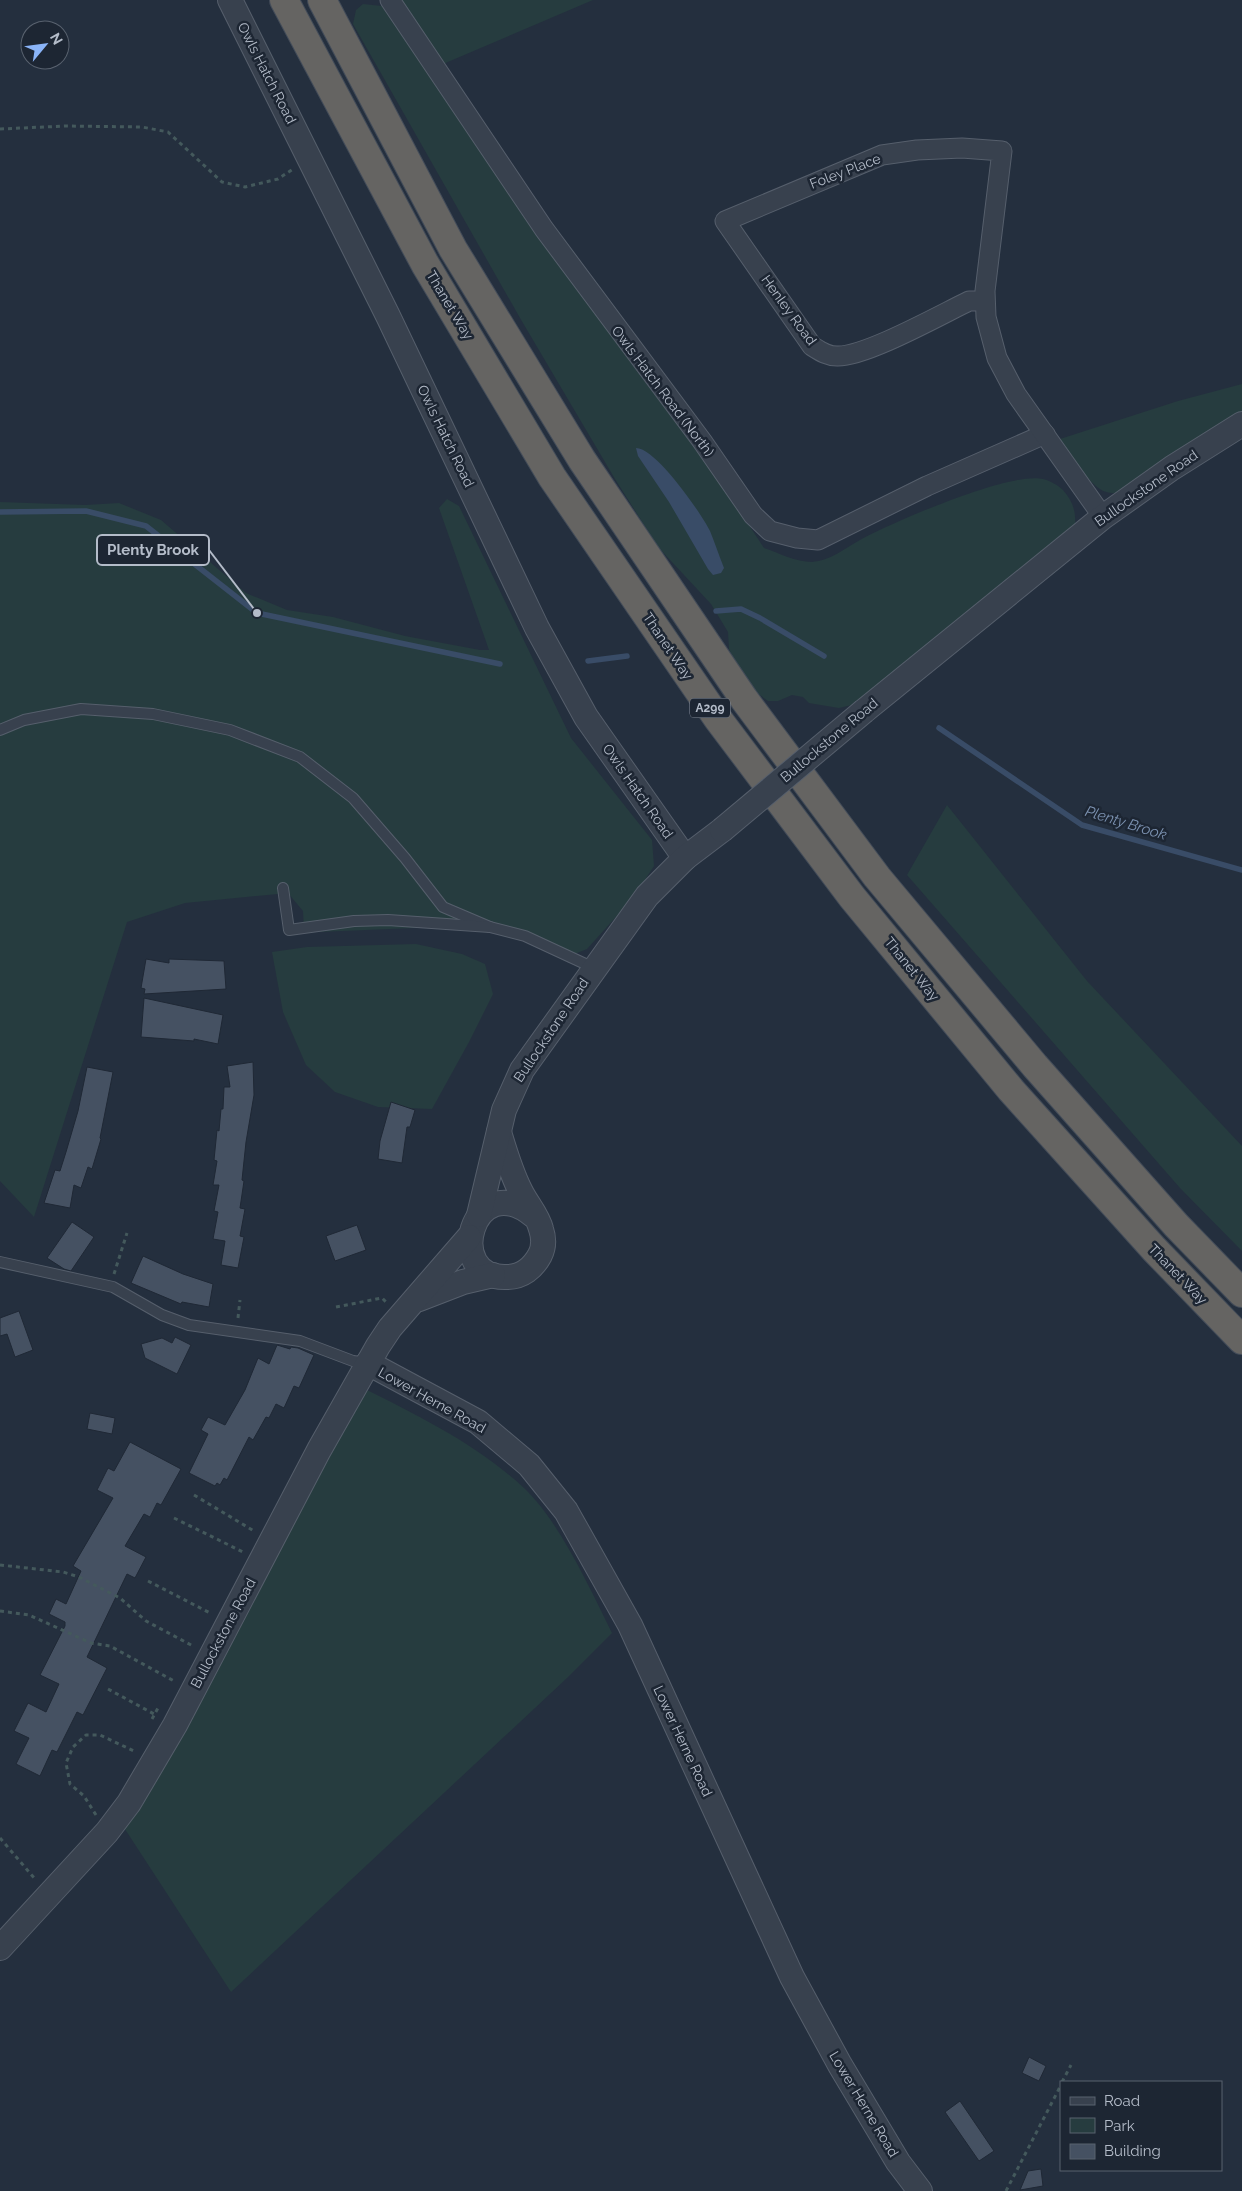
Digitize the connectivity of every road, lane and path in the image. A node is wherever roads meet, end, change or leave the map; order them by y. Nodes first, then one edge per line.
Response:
1 (230, 0) edge
2 (284, 0) edge
3 (322, 0) edge
4 (390, 0) edge
5 (0, 128) edge
6 (310, 158) junction
7 (724, 221) joint
8 (985, 301) junction
9 (1242, 424) edge
10 (1046, 434) junction
11 (1103, 516) junction
12 (0, 730) edge
13 (685, 858) junction
14 (283, 888) dead end
15 (490, 927) junction
16 (594, 968) junction
17 (499, 1132) junction
18 (479, 1215) junction
19 (534, 1216) junction
20 (127, 1233) dead end
21 (469, 1237) junction
22 (0, 1262) edge
23 (493, 1275) junction
24 (113, 1287) junction
25 (1242, 1293) edge
26 (418, 1299) junction
27 (240, 1300) dead end
28 (336, 1307) dead end
29 (400, 1317) junction
30 (237, 1331) junction
31 (1242, 1340) edge
32 (368, 1364) junction
33 (194, 1495) dead end
34 (174, 1518) dead end
35 (266, 1551) junction
36 (0, 1565) edge
37 (148, 1581) dead end
38 (0, 1611) edge
39 (206, 1621) dead end
40 (196, 1637) dead end
41 (202, 1650) junction
42 (187, 1654) dead end
43 (178, 1672) dead end
44 (183, 1685) junction
45 (108, 1689) dead end
46 (169, 1689) dead end
47 (164, 1697) dead end
48 (165, 1719) junction
49 (151, 1722) dead end
50 (140, 1755) junction
51 (102, 1810) dead end
52 (0, 1838) edge
53 (34, 1885) dead end
54 (0, 1948) edge
55 (1071, 2065) dead end
56 (1063, 2081) edge
57 (1060, 2086) edge
58 (920, 2191) edge
59 (1006, 2191) edge

1 - 6 street, Owls Hatch Road
2 - 31 highway, Thanet Way / A299
3 - 25 highway, A299
4 - 10 street, Owls Hatch Road (North)
5 - 6 path
6 - 13 street, Owls Hatch Road
7 - 8 street, Henley Road
7 - 8 street, Foley Place
8 - 10 street
9 - 11 street, Bullockstone Road
10 - 11 street
11 - 13 street, Bullockstone Road, bridge
12 - 15 lane
13 - 16 street, Bullockstone Road
14 - 15 lane
15 - 16 lane
16 - 17 street, Bullockstone Road
17 - 18 street, Bullockstone Road
17 - 19 street, Bullockstone Road
18 - 19 street
18 - 21 street, Bullockstone Road
19 - 23 street, Bullockstone Road
20 - 24 path
21 - 23 street
21 - 26 street, Bullockstone Road
22 - 24 lane
23 - 26 street, Bullockstone Road
24 - 30 lane
26 - 29 street, Bullockstone Road
27 - 30 path
28 - 29 path
29 - 32 street, Bullockstone Road
30 - 32 lane
32 - 35 street, Bullockstone Road
32 - 58 street, Lower Herne Road
33 - 35 path
34 - 35 path
35 - 41 street, Bullockstone Road
36 - 41 path
37 - 39 path
38 - 44 path
40 - 41 path
41 - 42 path
41 - 44 street, Bullockstone Road
43 - 44 path
44 - 46 path
44 - 48 street, Bullockstone Road
45 - 48 path
47 - 48 path
48 - 49 path
48 - 50 street, Bullockstone Road
50 - 51 path
50 - 54 street, Bullockstone Road
52 - 53 path
55 - 56 path
57 - 59 path

